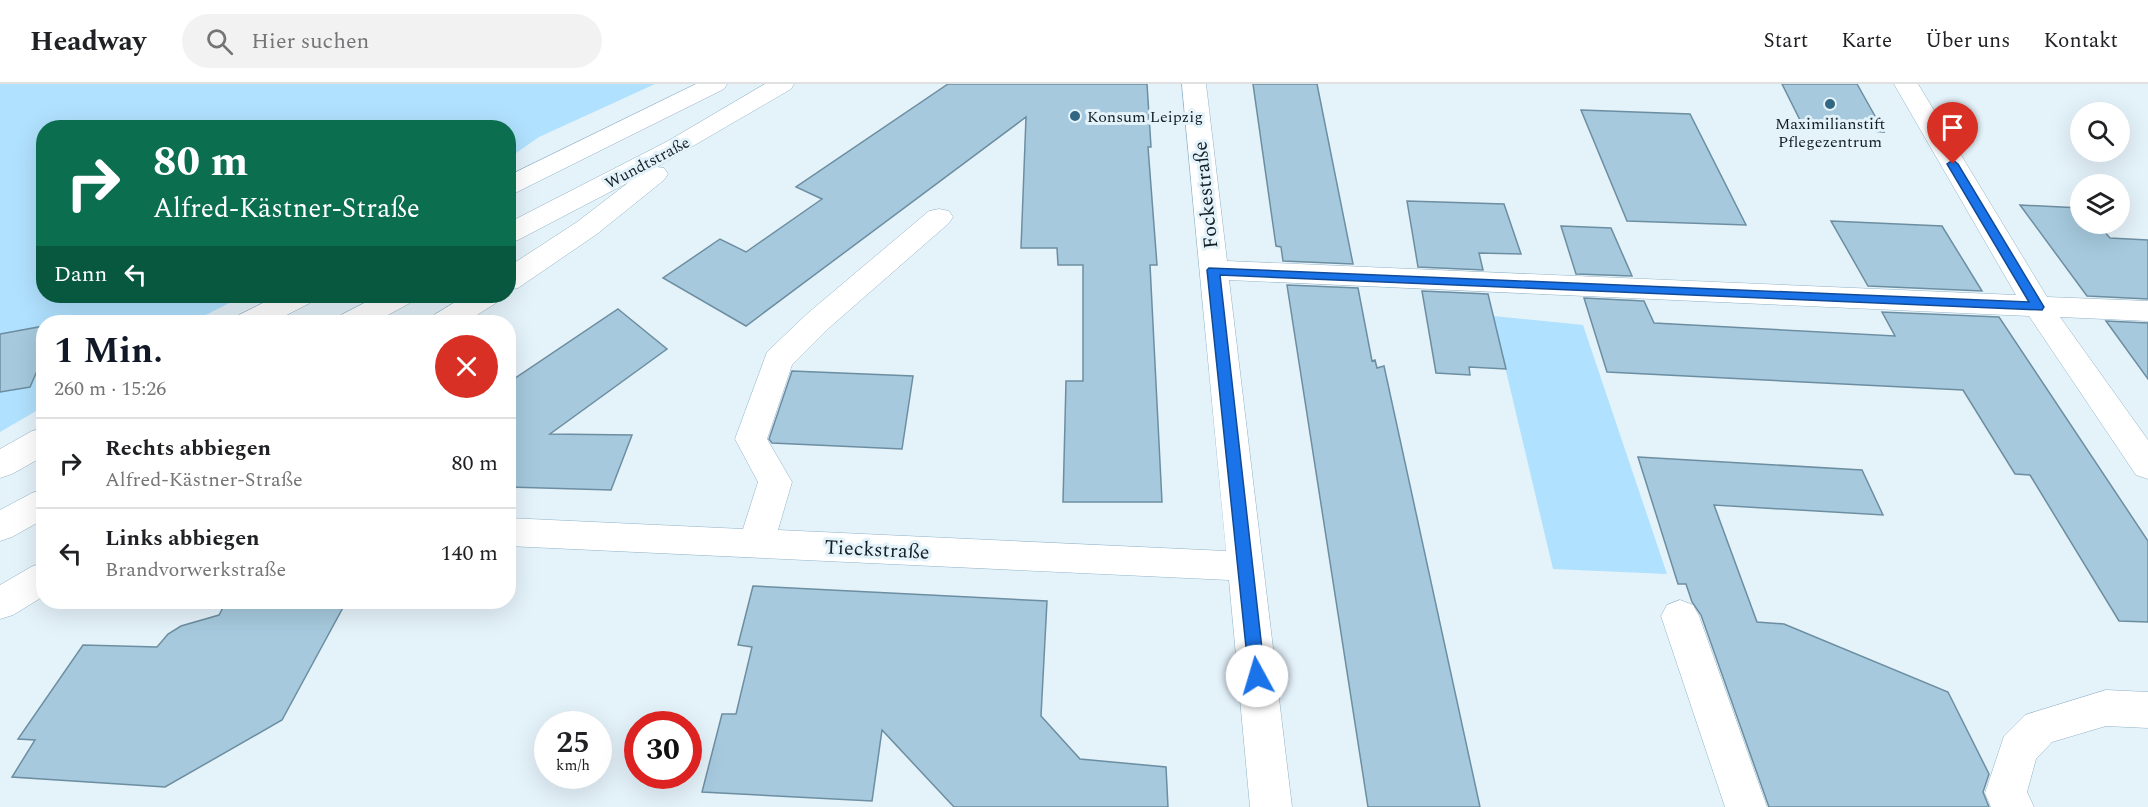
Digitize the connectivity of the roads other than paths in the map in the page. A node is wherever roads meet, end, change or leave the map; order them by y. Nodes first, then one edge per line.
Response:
1 (715, 84) edge
2 (749, 84) edge
3 (782, 84) edge
4 (1194, 84) edge
5 (1906, 84) edge
6 (718, 123) junction
7 (516, 182) edge
8 (939, 217) dead end
9 (516, 228) edge
10 (516, 229) edge
11 (1213, 270) junction
12 (516, 276) edge
13 (287, 303) edge
14 (387, 303) edge
15 (475, 303) edge
16 (2038, 307) junction
17 (2148, 311) edge
18 (263, 315) edge
19 (365, 315) edge
20 (456, 315) edge
21 (36, 445) edge
22 (0, 465) edge
23 (2148, 466) edge
24 (36, 507) edge
25 (0, 527) edge
26 (516, 532) edge
27 (756, 544) junction
28 (1245, 566) junction
29 (36, 582) edge
30 (0, 604) edge
31 (1680, 616) dead end
32 (2148, 710) edge
33 (1271, 807) edge
34 (1746, 807) edge
35 (2013, 807) edge

1 - 7 main road
2 - 9 main road, Wundtstraße
3 - 6 main road, Wundtstraße
4 - 11 main road, Fockestraße
5 - 16 main road
6 - 10 main road, Wundtstraße
6 - 12 main road
8 - 27 main road
11 - 16 main road
11 - 28 main road, Fockestraße
13 - 18 main road
14 - 19 main road
15 - 20 main road
16 - 17 main road
16 - 23 main road
21 - 22 main road
24 - 25 main road
26 - 27 main road, Tieckstraße
27 - 28 main road, Tieckstraße
28 - 33 main road, Fockestraße
29 - 30 main road
31 - 34 main road
32 - 35 main road

